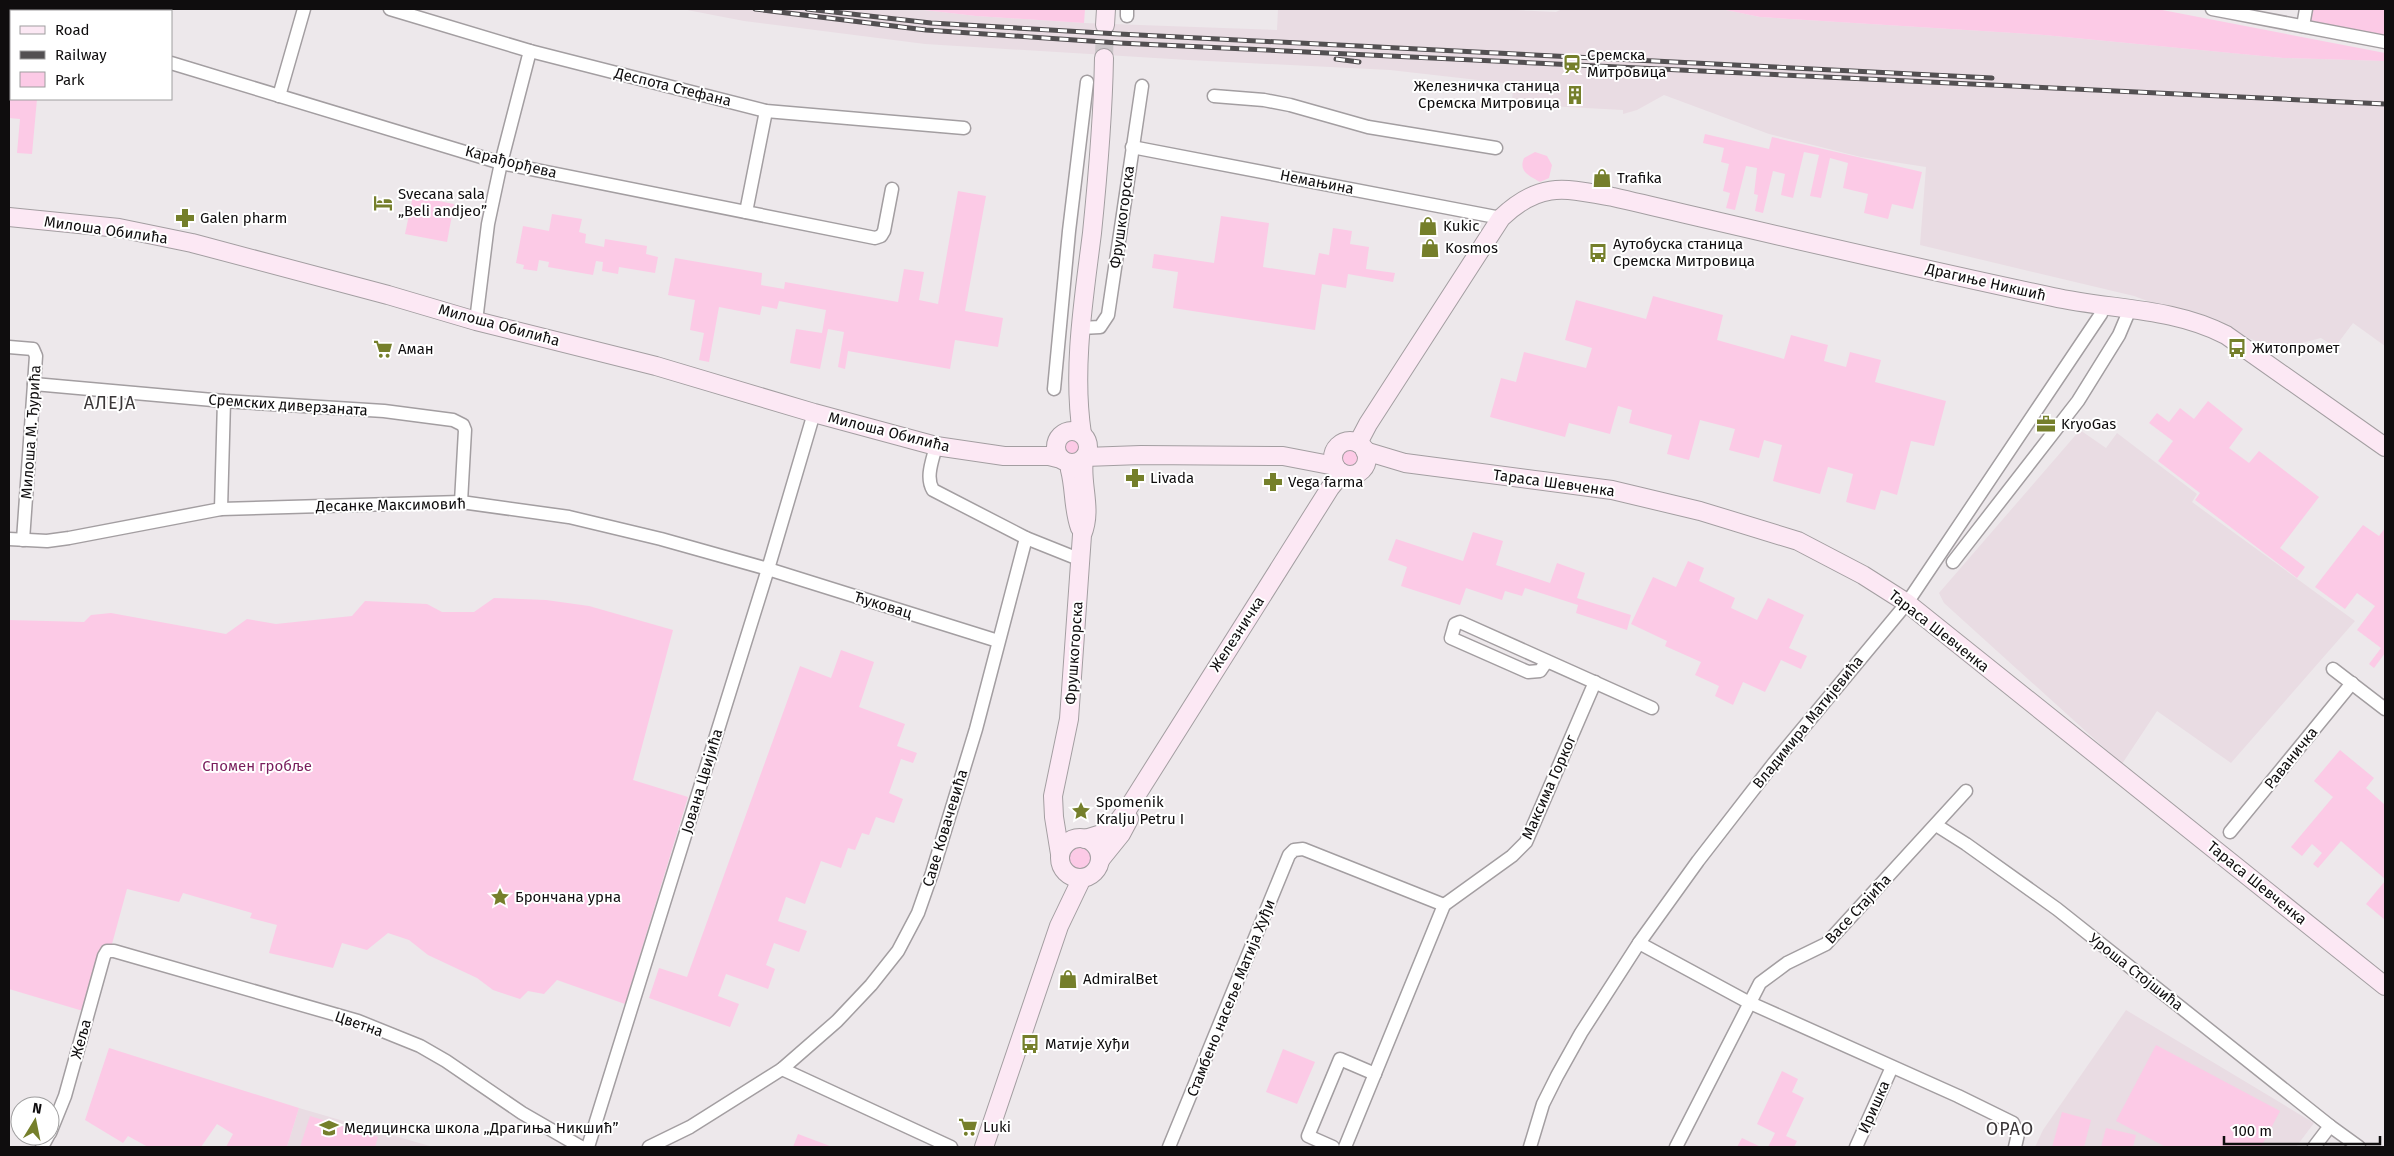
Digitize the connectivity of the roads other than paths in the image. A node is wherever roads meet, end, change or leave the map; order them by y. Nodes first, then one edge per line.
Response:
1 (304, 9) edge
2 (390, 9) edge
3 (2212, 9) edge
4 (2306, 9) edge
5 (2303, 26) junction
6 (2385, 42) edge
7 (530, 51) junction
8 (1104, 58) tunnel mouth
9 (172, 62) edge
10 (1087, 82) dead end
11 (1142, 86) dead end
12 (279, 96) junction
13 (1214, 96) dead end
14 (766, 111) junction
15 (964, 128) dead end
16 (1132, 147) junction
17 (1496, 148) dead end
18 (501, 162) junction
19 (892, 189) dead end
20 (746, 212) junction
21 (9, 217) edge
22 (1502, 218) junction
23 (1069, 231) junction
24 (1092, 234) junction
25 (2103, 306) junction
26 (2130, 310) junction
27 (476, 321) junction
28 (1081, 328) junction
29 (9, 347) edge
30 (1080, 357) junction
31 (34, 384) junction
32 (1054, 389) dead end
33 (224, 401) junction
34 (814, 413) junction
35 (1061, 436) junction
36 (1084, 436) junction
37 (936, 446) junction
38 (1338, 446) junction
39 (1361, 447) junction
40 (2385, 448) edge
41 (985, 452) junction
42 (1141, 455) junction
43 (1284, 456) junction
44 (1084, 458) junction
45 (1062, 460) junction
46 (1405, 463) junction
47 (1338, 469) junction
48 (1362, 470) junction
49 (461, 502) junction
50 (221, 508) junction
51 (1082, 535) junction
52 (1026, 538) junction
53 (9, 539) edge
54 (23, 540) junction
55 (1081, 560) junction
56 (1953, 562) dead end
57 (768, 569) junction
58 (1907, 603) junction
59 (998, 641) junction
60 (1547, 661) junction
61 (2333, 669) dead end
62 (1595, 682) junction
63 (2352, 683) junction
64 (1652, 708) dead end
65 (2385, 709) edge
66 (1060, 771) junction
67 (1966, 792) dead end
68 (1136, 796) junction
69 (1936, 825) junction
70 (2230, 832) dead end
71 (1083, 838) junction
72 (1100, 860) junction
73 (1062, 862) junction
74 (1082, 878) junction
75 (1444, 905) junction
76 (1059, 926) junction
77 (1639, 943) junction
78 (114, 951) joint
79 (2385, 986) edge
80 (1748, 1002) junction
81 (1892, 1067) junction
82 (782, 1069) junction
83 (1375, 1074) junction
84 (60, 1108) edge
85 (2330, 1126) junction
86 (581, 1147) edge
87 (588, 1147) edge
88 (648, 1147) edge
89 (952, 1147) edge
90 (984, 1147) edge
91 (1169, 1147) edge
92 (1333, 1147) edge
93 (1345, 1147) edge
94 (1530, 1147) edge
95 (1676, 1147) edge
96 (1856, 1147) edge
97 (2015, 1147) edge
98 (2314, 1147) edge
99 (2359, 1147) edge

1 - 12 street
2 - 7 street, Деспота Стефана
3 - 5 street
4 - 5 street
5 - 6 street
7 - 14 street, Деспота Стефана
7 - 18 street
8 - 24 street, Фрушкогорска
9 - 12 street, Карађорђева
10 - 23 street
11 - 16 street, Фрушкогорска
12 - 18 street, Карађорђева
13 - 17 street
14 - 15 street, Деспота Стефана
14 - 20 street
16 - 22 street, Немањина
16 - 28 street, Фрушкогорска
18 - 20 street, Карађорђева
18 - 27 street
19 - 20 street, Карађорђева
21 - 27 street, Милоша Обилића
22 - 25 street, Драгиње Никшић
22 - 39 street
23 - 24 street, Фрушкогорска
23 - 32 street
24 - 28 street, Фрушкогорска
25 - 26 street, Драгиње Никшић
25 - 58 street, Владимира Матијевића
26 - 40 street, Драгиње Никшић
26 - 56 street
27 - 34 street, Милоша Обилића
28 - 30 street, Фрушкогорска
29 - 31 street, Милоша М. Ђурића
30 - 35 street, Фрушкогорска
30 - 36 street, Фрушкогорска
31 - 33 street, Сремских диверзаната
31 - 54 street, Милоша М. Ђурића
33 - 49 street, Сремских диверзаната
33 - 50 street
34 - 37 street, Милоша Обилића
34 - 57 street, Јована Цвијића
35 - 36 street
35 - 41 street, Милоша Обилића
35 - 45 street
36 - 42 street
36 - 44 street
37 - 41 street, Милоша Обилића
37 - 52 street
38 - 39 street
38 - 43 street
38 - 47 street
39 - 46 street, Тараса Шевченка
39 - 48 street
41 - 45 street, Милоша Обилића
42 - 43 street
42 - 44 street
43 - 47 street
44 - 45 street
44 - 51 street, Фрушкогорска
45 - 51 street, Фрушкогорска
46 - 48 street, Тараса Шевченка
46 - 58 street, Тараса Шевченка
47 - 48 street
47 - 68 street, Железничка
49 - 50 street, Десанке Максимовић
49 - 57 street, Десанке Максимовић
50 - 54 street, Десанке Максимовић
51 - 55 street, Фрушкогорска
52 - 55 street
52 - 59 street, Саве Ковачевића
53 - 54 street, Десанке Максимовић
55 - 66 street, Фрушкогорска
57 - 59 street, Ћуковац
57 - 87 street, Јована Цвијића
58 - 77 street, Владимира Матијевића
58 - 79 street, Тараса Шевченка
59 - 82 street, Саве Ковачевића
60 - 60 street
60 - 62 street
61 - 63 street
62 - 64 street
62 - 75 street, Максима Горког
63 - 65 street
63 - 70 street, Раваничка
66 - 71 street, Фрушкогорска
66 - 73 street, Фрушкогорска
67 - 69 street, Васе Стајића
68 - 71 street, Железничка
68 - 72 street, Железничка
69 - 80 street, Васе Стајића
69 - 85 street, Уроша Стојшића
71 - 72 street
71 - 73 street
72 - 74 street
73 - 74 street
73 - 76 street, Фрушкогорска
74 - 76 street
75 - 83 street
75 - 91 street, Стамбено насеље Матија Хуђи
76 - 90 street
77 - 80 street
77 - 94 street, Владимира Матијевића
78 - 84 street, Жеља
78 - 86 street, Цветна
80 - 81 street
80 - 95 street, Васе Стајића
81 - 96 street, Иришка
81 - 97 street
82 - 88 street, Саве Ковачевића
82 - 89 street
83 - 92 street
83 - 93 street
85 - 98 street
85 - 99 street, Уроша Стојшића

